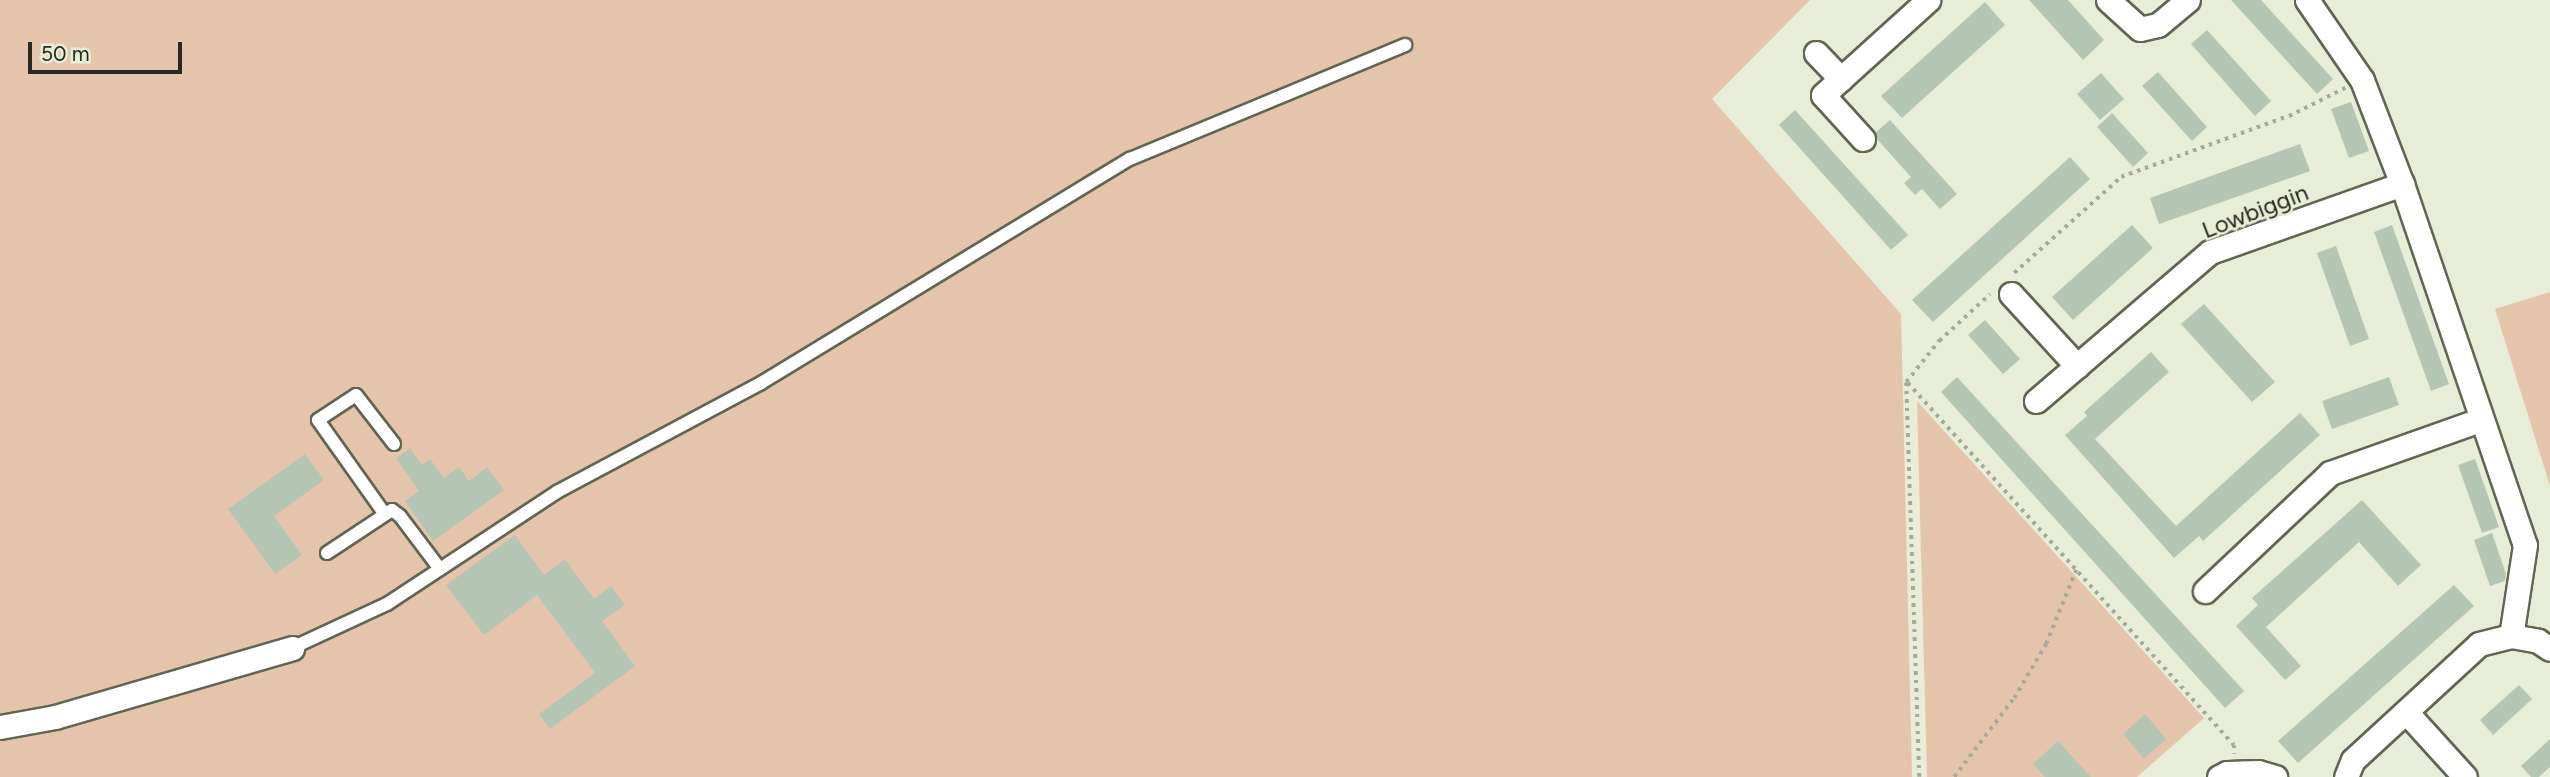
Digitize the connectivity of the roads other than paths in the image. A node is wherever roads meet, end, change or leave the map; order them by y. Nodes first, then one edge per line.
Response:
1 (1928, 0) edge
2 (2108, 0) edge
3 (2188, 0) edge
4 (2307, 0) edge
5 (1405, 45) dead end
6 (1816, 53) dead end
7 (1841, 79) junction
8 (1863, 139) dead end
9 (2402, 184) junction
10 (2004, 288) road end
11 (2077, 366) junction
12 (2036, 401) dead end
13 (2480, 420) junction
14 (394, 444) dead end
15 (384, 513) junction
16 (327, 553) dead end
17 (440, 569) junction
18 (2204, 591) dead end
19 (2511, 636) junction
20 (292, 648) joint
21 (2550, 649) edge
22 (2407, 713) junction
23 (0, 727) edge
24 (2228, 775) edge
25 (2276, 777) edge
26 (2346, 777) edge
27 (2465, 777) edge

1 - 7 street
2 - 3 street
4 - 9 street
5 - 17 lane
6 - 7 street
7 - 8 street
9 - 11 street, Lowbiggin
9 - 13 street
10 - 11 street
11 - 12 street, Lowbiggin
13 - 18 street
13 - 19 street
14 - 15 lane
15 - 16 lane
15 - 17 lane
17 - 20 lane
19 - 21 street
19 - 22 street
20 - 23 street
22 - 26 street
22 - 27 street
24 - 25 street

